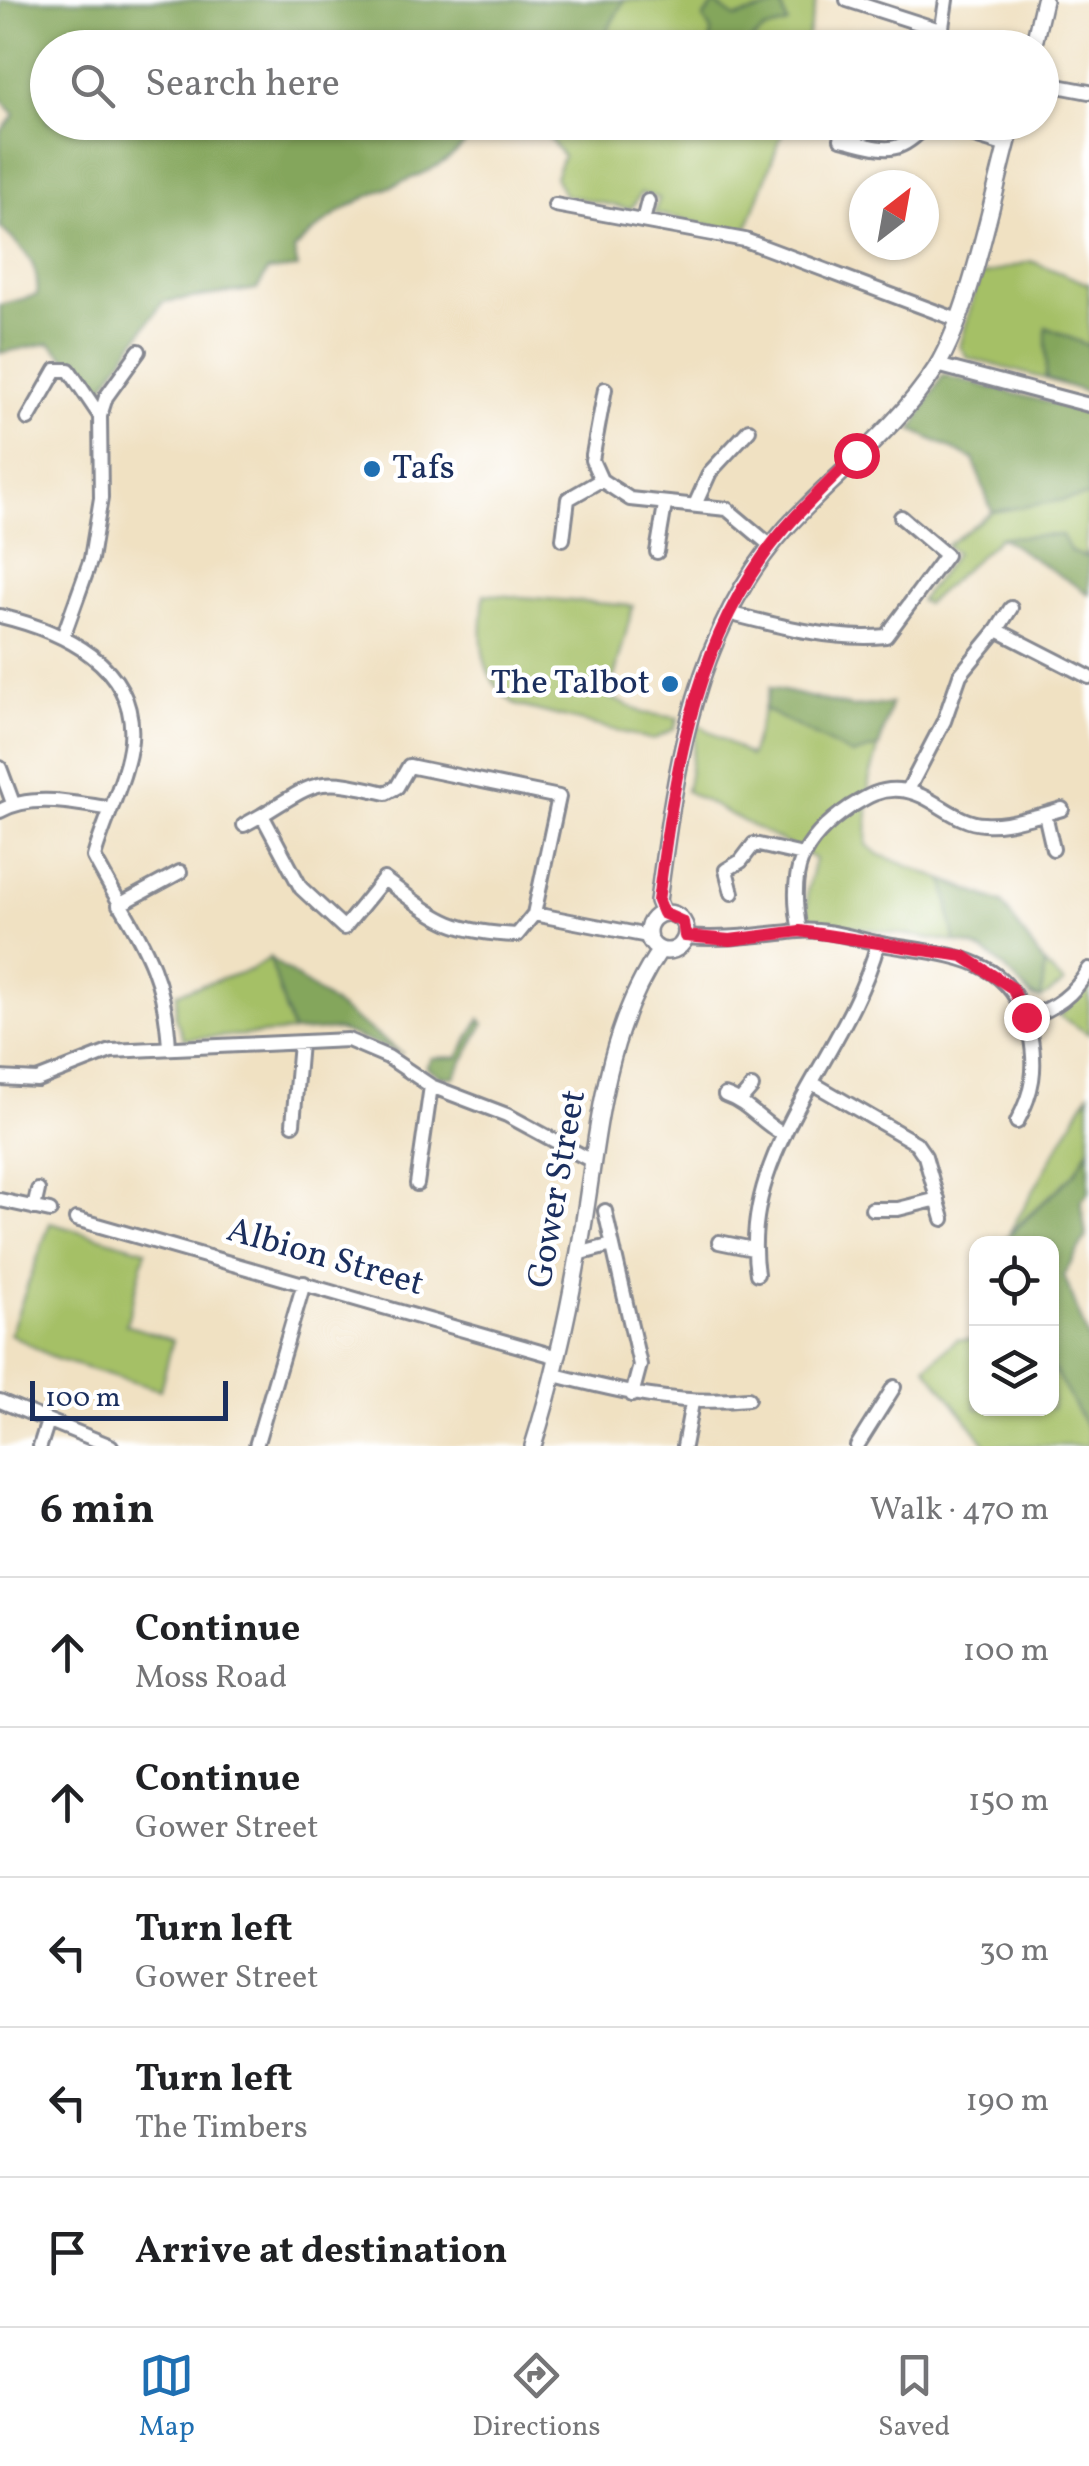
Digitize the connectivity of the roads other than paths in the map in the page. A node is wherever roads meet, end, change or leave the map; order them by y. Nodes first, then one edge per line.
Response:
1 (847, 0) edge
2 (946, 0) edge
3 (1044, 0) edge
4 (940, 30) edge
5 (943, 30) edge
6 (1037, 30) edge
7 (1059, 86) edge
8 (1089, 92) edge
9 (841, 140) dead end
10 (913, 140) edge
11 (987, 140) edge
12 (1008, 140) edge
13 (1007, 146) junction
14 (648, 201) dead end
15 (555, 205) dead end
16 (644, 221) junction
17 (958, 320) junction
18 (140, 351) dead end
19 (937, 366) junction
20 (606, 389) dead end
21 (1089, 405) edge
22 (100, 416) junction
23 (28, 419) dead end
24 (749, 430) dead end
25 (601, 480) junction
26 (695, 504) junction
27 (665, 505) junction
28 (902, 517) dead end
29 (562, 538) dead end
30 (771, 546) junction
31 (656, 552) dead end
32 (1011, 608) dead end
33 (728, 613) junction
34 (0, 616) edge
35 (998, 630) junction
36 (63, 636) junction
37 (1089, 677) edge
38 (0, 768) edge
39 (908, 790) junction
40 (13, 803) junction
41 (107, 808) junction
42 (1062, 809) dead end
43 (0, 811) edge
44 (262, 814) junction
45 (1045, 814) junction
46 (244, 825) dead end
47 (1053, 849) dead end
48 (803, 855) junction
49 (180, 872) dead end
50 (732, 892) dead end
51 (118, 905) junction
52 (663, 913) junction
53 (534, 914) junction
54 (800, 931) junction
55 (648, 936) junction
56 (685, 936) junction
57 (878, 943) junction
58 (660, 950) junction
59 (1089, 969) edge
60 (1026, 1017) junction
61 (300, 1042) junction
62 (169, 1048) junction
63 (0, 1078) edge
64 (814, 1084) junction
65 (430, 1086) junction
66 (752, 1087) dead end
67 (724, 1095) dead end
68 (741, 1100) junction
69 (1017, 1122) dead end
70 (292, 1124) dead end
71 (784, 1135) junction
72 (590, 1160) junction
73 (417, 1184) dead end
74 (38, 1190) dead end
75 (938, 1199) junction
76 (0, 1200) edge
77 (34, 1208) junction
78 (872, 1208) dead end
79 (50, 1211) dead end
80 (605, 1211) dead end
81 (76, 1219) dead end
82 (943, 1219) dead end
83 (719, 1242) dead end
84 (612, 1246) junction
85 (753, 1249) junction
86 (578, 1254) junction
87 (757, 1274) dead end
88 (304, 1283) junction
89 (558, 1356) junction
90 (555, 1375) junction
91 (894, 1387) dead end
92 (632, 1395) junction
93 (748, 1399) dead end
94 (0, 1401) edge
95 (692, 1403) junction
96 (48, 1421) junction
97 (40, 1446) edge
98 (111, 1446) edge
99 (256, 1446) edge
100 (534, 1446) edge
101 (684, 1446) edge
102 (857, 1446) edge

1 - 4 street
2 - 5 street
3 - 6 street
7 - 8 street
9 - 10 street
11 - 13 street
12 - 13 street
13 - 17 street
14 - 16 street
15 - 16 street
16 - 17 street
17 - 19 street
18 - 22 street
19 - 21 street
19 - 30 street
20 - 25 street
22 - 23 street
22 - 36 street
24 - 26 street
25 - 27 street
25 - 29 street
26 - 27 street
26 - 30 street
27 - 31 street
28 - 33 street
30 - 33 street
32 - 35 street
33 - 52 street
34 - 36 street
35 - 37 street
35 - 39 street
36 - 41 street
38 - 40 street
39 - 45 street
39 - 48 street
40 - 41 street
40 - 43 street
41 - 51 street
42 - 45 street
44 - 46 street
44 - 53 street
44 - 53 street
45 - 47 street
48 - 50 street
48 - 54 street
49 - 51 street
51 - 62 street
52 - 55 street
52 - 56 street
53 - 55 street
54 - 56 street
54 - 57 street
55 - 58 street
56 - 58 street
57 - 60 street
57 - 64 street
58 - 72 street, Gower Street
59 - 60 street
60 - 69 street
61 - 62 street
61 - 65 street
61 - 70 street
62 - 63 street
64 - 71 street
64 - 75 street
65 - 72 street
65 - 73 street
66 - 68 street
67 - 68 street
68 - 71 street
71 - 85 street
72 - 86 street, Gower Street
74 - 77 street
75 - 78 street
75 - 82 street
76 - 77 street
77 - 79 street
80 - 84 street
81 - 88 street, Albion Street
83 - 85 street
84 - 86 street
84 - 92 street
85 - 87 street
86 - 89 street, Gower Street
88 - 89 street, Albion Street
88 - 99 street
89 - 90 street, Gower Street
90 - 92 street
90 - 100 street, Gower Street
91 - 102 street
92 - 95 street
93 - 95 street
94 - 96 street
95 - 101 street
96 - 97 street
96 - 98 street

